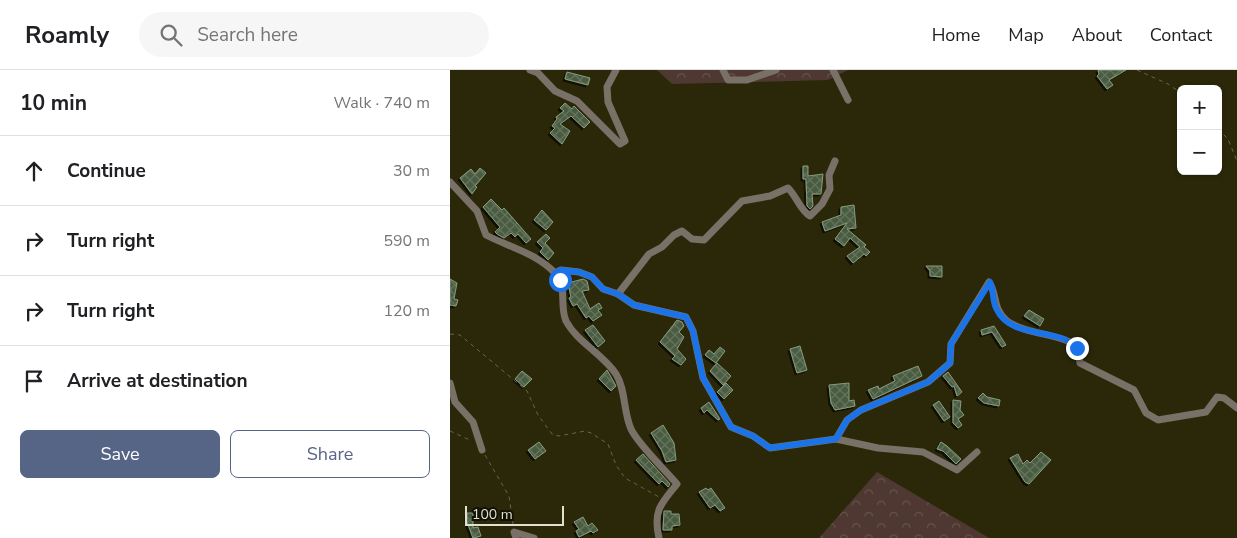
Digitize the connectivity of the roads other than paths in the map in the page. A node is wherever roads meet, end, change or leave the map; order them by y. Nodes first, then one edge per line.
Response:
1 (530, 70) edge
2 (616, 70) edge
3 (723, 70) edge
4 (776, 70) edge
5 (833, 70) edge
6 (848, 100) dead end
7 (835, 161) dead end
8 (450, 182) edge
9 (555, 273) junction
10 (618, 294) junction
11 (450, 383) edge
12 (1237, 408) edge
13 (836, 439) junction
14 (482, 449) road end
15 (978, 452) dead end
16 (515, 535) edge
17 (534, 538) edge
18 (659, 538) edge

1 - 2 street
3 - 4 street
5 - 6 street
7 - 10 street
8 - 9 street
9 - 10 street
9 - 18 street
10 - 13 street
11 - 14 street
12 - 13 street
13 - 15 street
16 - 17 street

